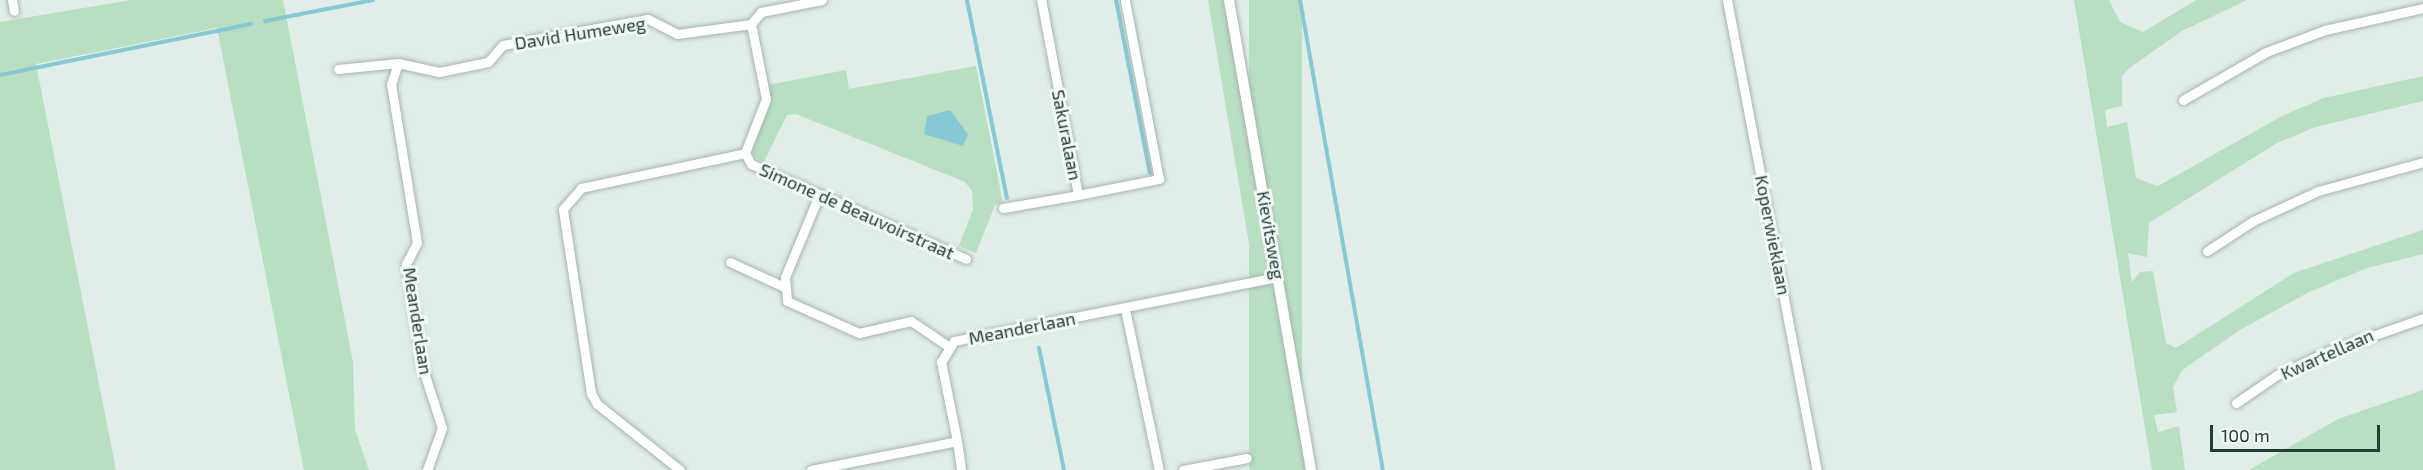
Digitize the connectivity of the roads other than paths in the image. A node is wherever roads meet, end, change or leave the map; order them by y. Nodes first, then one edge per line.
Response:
1 (12, 0) edge
2 (822, 0) edge
3 (1041, 0) edge
4 (1125, 0) edge
5 (1229, 0) edge
6 (1727, 0) edge
7 (2423, 8) edge
8 (14, 10) dead end
9 (751, 24) junction
10 (398, 63) junction
11 (338, 69) dead end
12 (2184, 100) dead end
13 (745, 153) junction
14 (2423, 162) edge
15 (819, 195) junction
16 (1078, 195) junction
17 (1003, 208) dead end
18 (2207, 250) dead end
19 (966, 259) dead end
20 (730, 262) dead end
21 (1278, 277) junction
22 (782, 286) junction
23 (1125, 309) junction
24 (2423, 318) edge
25 (948, 346) junction
26 (2236, 403) dead end
27 (957, 441) junction
28 (1247, 458) dead end
29 (427, 470) edge
30 (680, 470) edge
31 (811, 470) edge
32 (962, 470) edge
33 (1158, 470) edge
34 (1183, 470) edge
35 (1311, 470) edge
36 (1817, 470) edge

1 - 8 street
2 - 9 street, David Humeweg
3 - 16 street, Sakuralaan
4 - 16 street
5 - 21 street, Kievitsweg
6 - 36 street, Koperwieklaan
7 - 12 street
9 - 10 street, David Humeweg
9 - 13 street, Simone de Beauvoirstraat
10 - 11 street, David Humeweg
10 - 29 street, Meanderlaan
13 - 15 street, Simone de Beauvoirstraat
13 - 30 street
14 - 18 street
15 - 19 street, Simone de Beauvoirstraat
15 - 22 street
16 - 17 street, Sakuralaan
20 - 22 street
21 - 23 street, Meanderlaan
21 - 35 street, Kievitsweg
22 - 25 street
23 - 25 street, Meanderlaan
23 - 33 street
24 - 26 street, Kwartellaan
25 - 27 street, Meanderlaan
27 - 31 street
27 - 32 street, Meanderlaan
28 - 34 street

